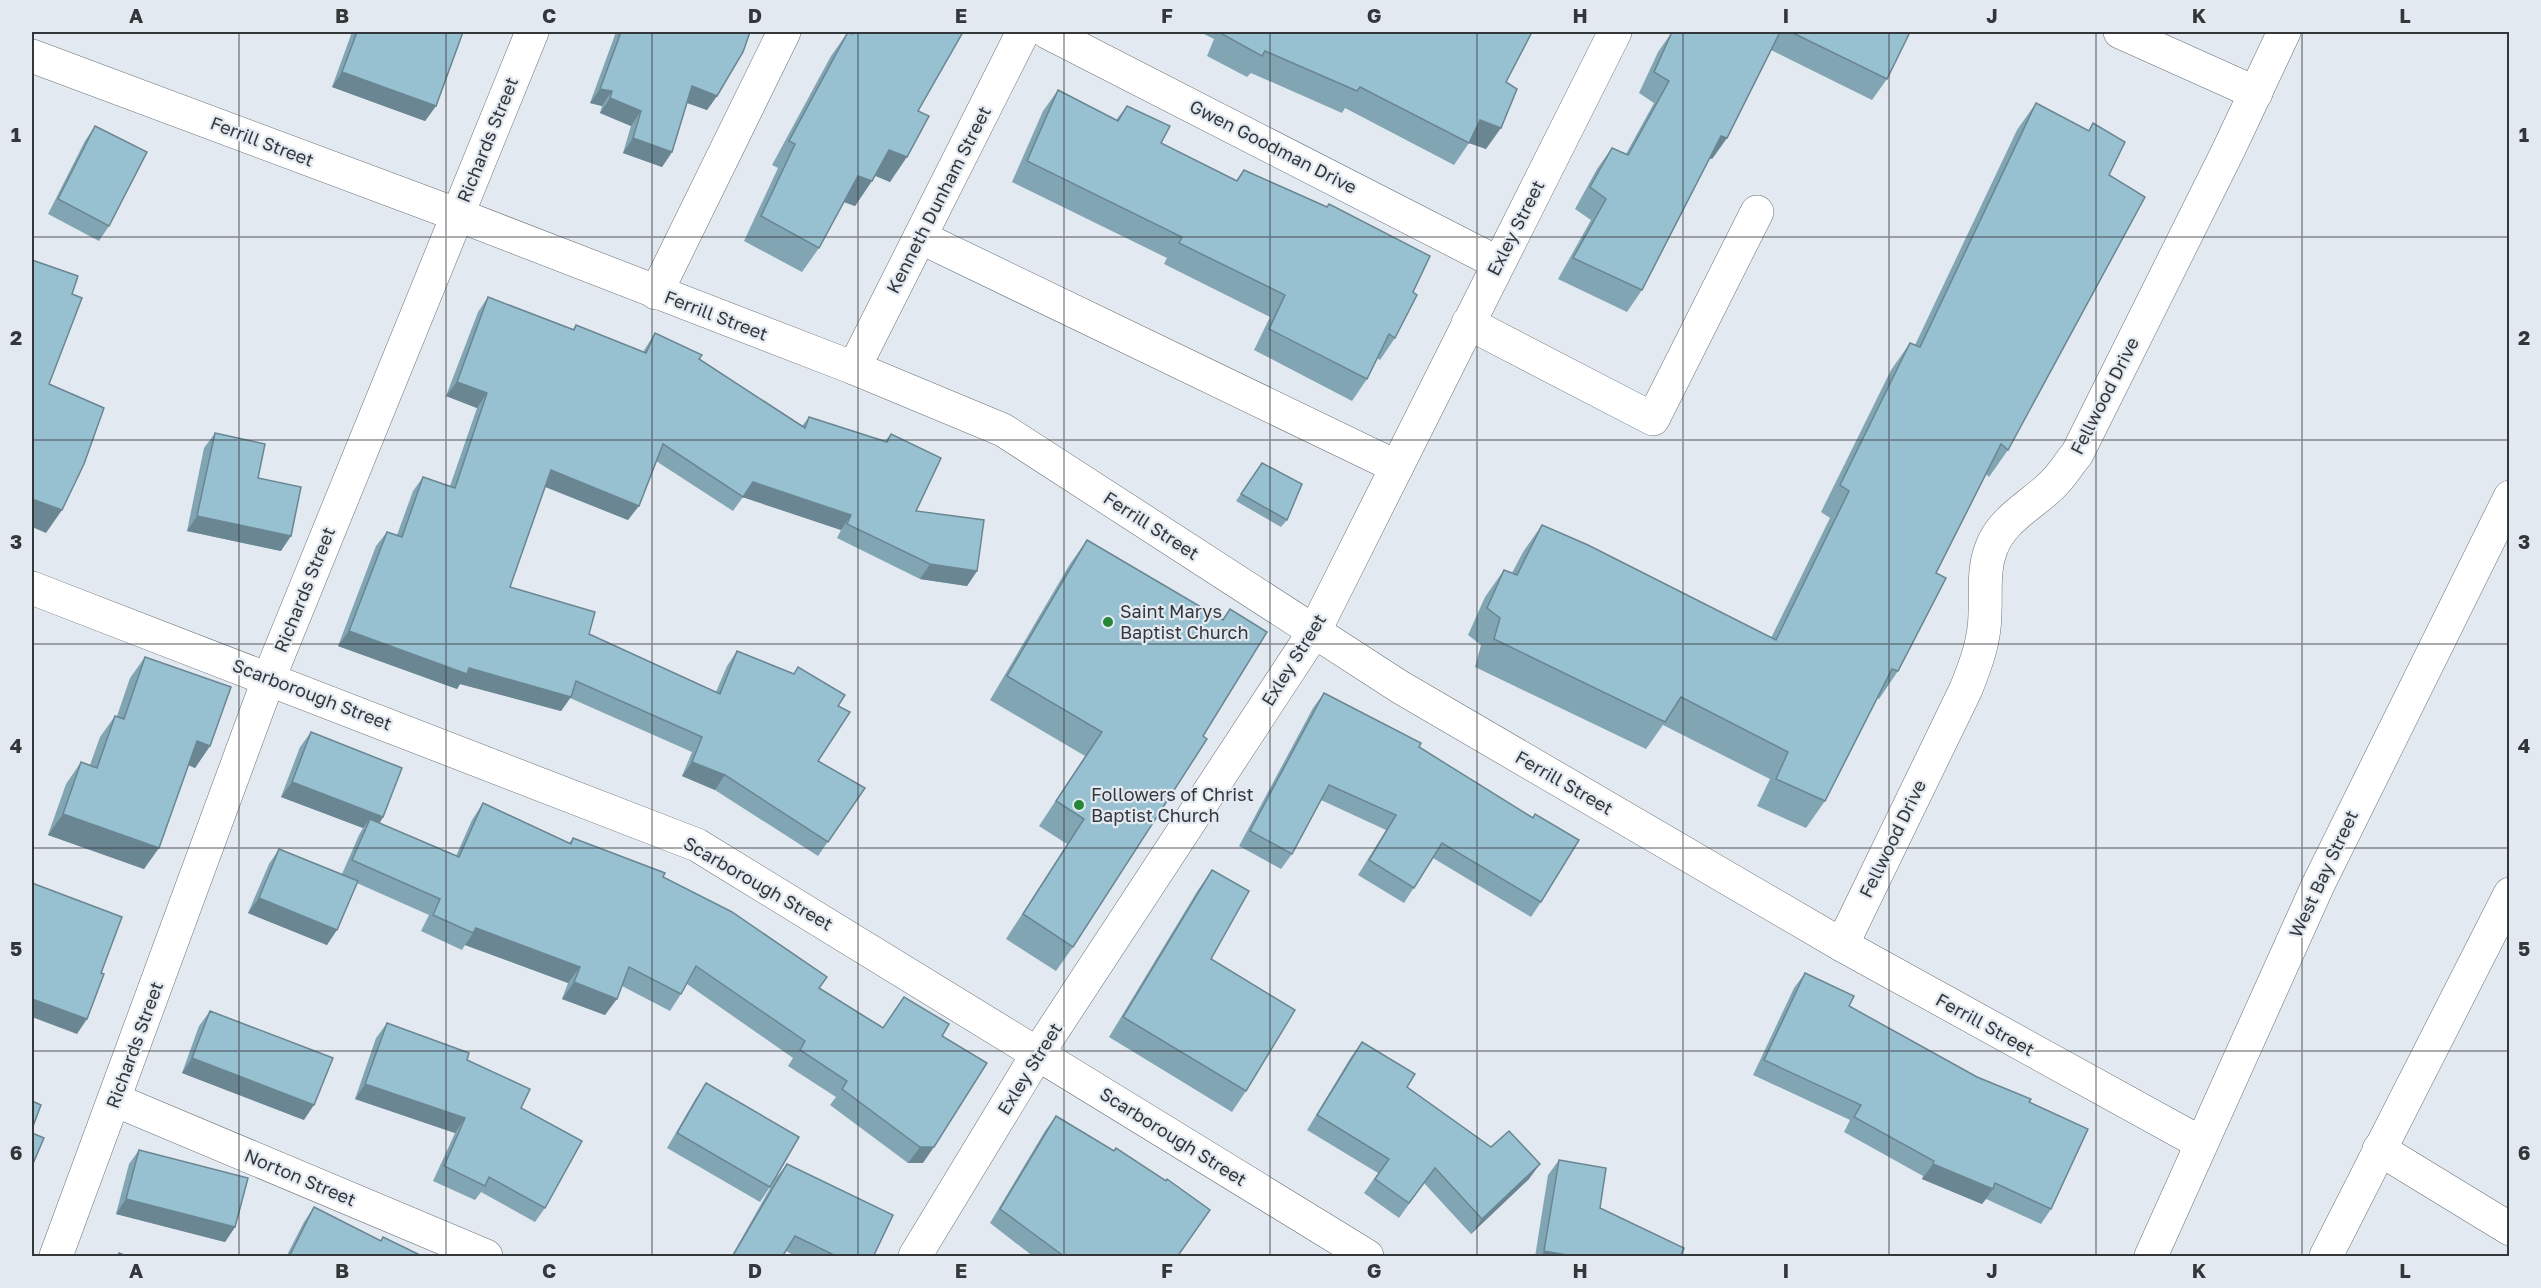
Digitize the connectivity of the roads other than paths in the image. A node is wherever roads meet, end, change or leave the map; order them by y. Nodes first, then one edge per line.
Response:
1 (37, 32) edge
2 (532, 32) edge
3 (784, 32) edge
4 (1023, 32) edge
5 (1047, 32) edge
6 (1614, 32) edge
7 (2120, 32) edge
8 (2284, 32) edge
9 (32, 46) edge
10 (32, 56) edge
11 (2256, 93) junction
12 (1758, 212) dead end
13 (458, 215) junction
14 (920, 237) junction
15 (1498, 263) junction
16 (656, 293) junction
17 (1468, 323) junction
18 (854, 368) junction
19 (1397, 467) junction
20 (2510, 497) edge
21 (32, 588) edge
22 (1314, 632) junction
23 (269, 678) junction
24 (2510, 894) edge
25 (1842, 945) junction
26 (1038, 1053) junction
27 (115, 1100) junction
28 (2201, 1143) junction
29 (2379, 1149) junction
30 (2510, 1229) edge
31 (56, 1257) edge
32 (486, 1257) edge
33 (915, 1257) edge
34 (1367, 1257) edge
35 (2151, 1257) edge
36 (2326, 1257) edge

1 - 9 street
2 - 13 street, Richards Street
3 - 16 street
4 - 14 street, Kenneth Dunham Street
5 - 15 street, Gwen Goodman Drive
6 - 15 street, Exley Street
7 - 11 street
8 - 11 street, Fellwood Drive
10 - 13 street, Ferrill Street
11 - 25 street, Fellwood Drive
12 - 17 street
13 - 16 street, Ferrill Street
13 - 23 street, Richards Street
14 - 18 street, Kenneth Dunham Street
14 - 19 street
15 - 17 street, Exley Street
16 - 18 street, Ferrill Street
17 - 19 street, Exley Street
18 - 22 street, Ferrill Street
19 - 22 street, Exley Street
20 - 28 street, West Bay Street
21 - 23 street, Scarborough Street
22 - 25 street, Ferrill Street
22 - 26 street, Exley Street
23 - 26 street, Scarborough Street
23 - 27 street, Richards Street
24 - 29 street
25 - 28 street, Ferrill Street
26 - 33 street, Exley Street
26 - 34 street, Scarborough Street
27 - 31 street, Richards Street
27 - 32 street, Norton Street
28 - 35 street, West Bay Street
29 - 30 street
29 - 36 street

